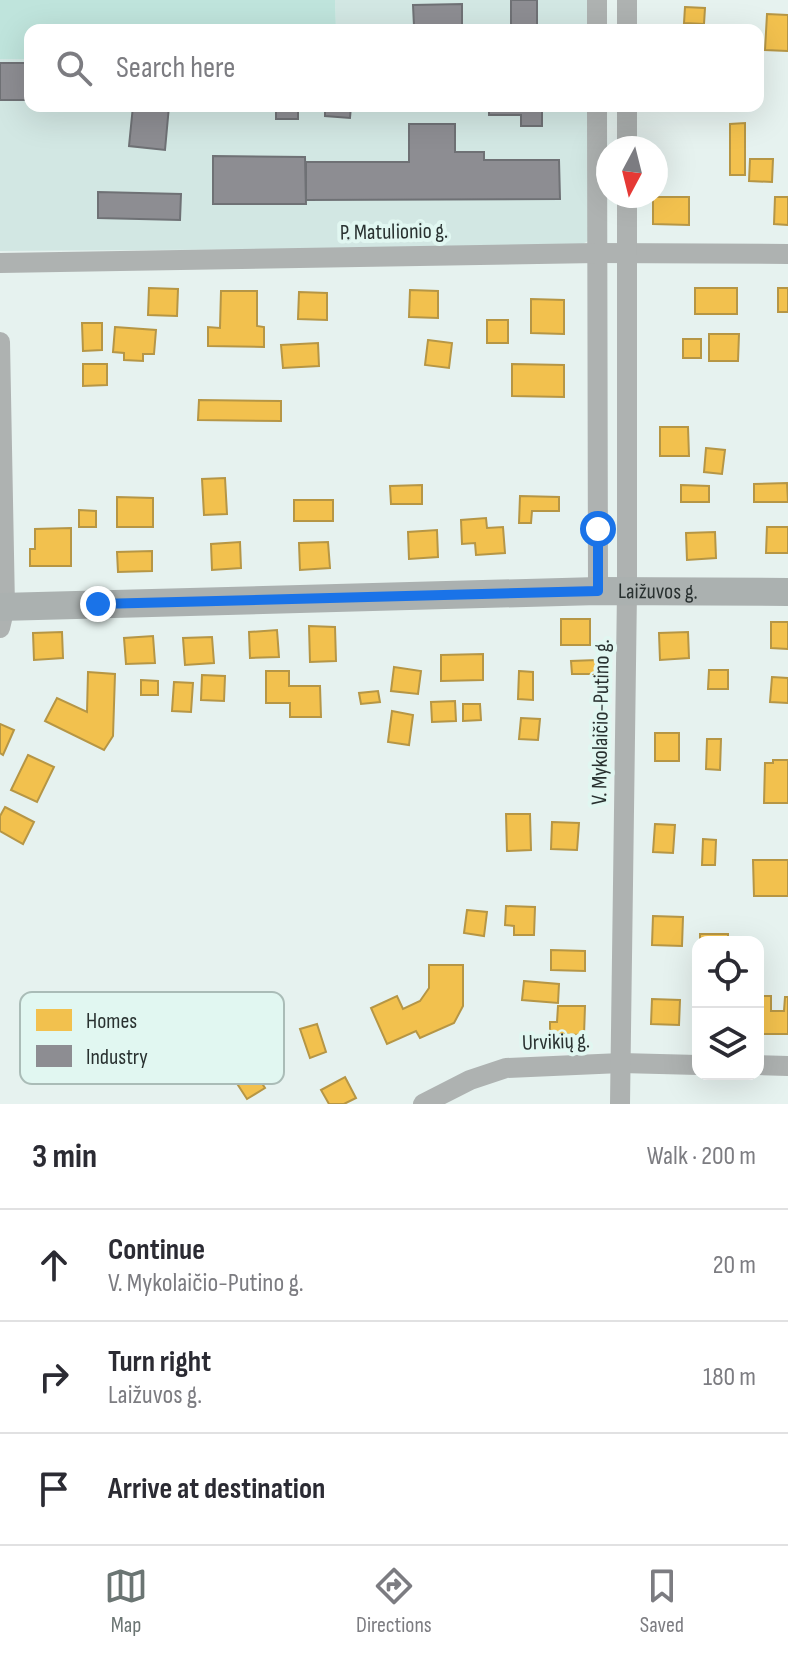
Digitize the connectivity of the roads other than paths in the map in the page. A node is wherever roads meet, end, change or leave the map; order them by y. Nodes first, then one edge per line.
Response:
1 (597, 0) edge
2 (627, 0) edge
3 (597, 24) edge
4 (627, 24) edge
5 (597, 112) edge
6 (627, 112) edge
7 (627, 136) edge
8 (627, 208) edge
9 (597, 253) junction
10 (626, 253) junction
11 (788, 254) edge
12 (0, 263) edge
13 (0, 342) edge
14 (598, 591) junction
15 (627, 591) junction
16 (788, 592) edge
17 (2, 614) edge
18 (621, 1063) junction
19 (692, 1065) edge
20 (764, 1065) edge
21 (788, 1066) edge
22 (423, 1104) edge
23 (620, 1104) edge

1 - 3 street
2 - 4 street
5 - 9 street
6 - 7 street
8 - 10 street, V. Mykolaičio-Putino g.
9 - 10 street, P. Matulionio g.
9 - 12 street, P. Matulionio g.
9 - 14 street
10 - 11 street, P. Matulionio g.
10 - 15 street, V. Mykolaičio-Putino g.
13 - 17 street
14 - 15 main road, Laižuvos g.
14 - 17 main road, Laižuvos g.
15 - 16 main road, Laižuvos g.
15 - 18 street, V. Mykolaičio-Putino g.
18 - 19 street, Urvikių g.
18 - 22 street, Urvikių g.
18 - 23 street, V. Mykolaičio-Putino g.
20 - 21 street

